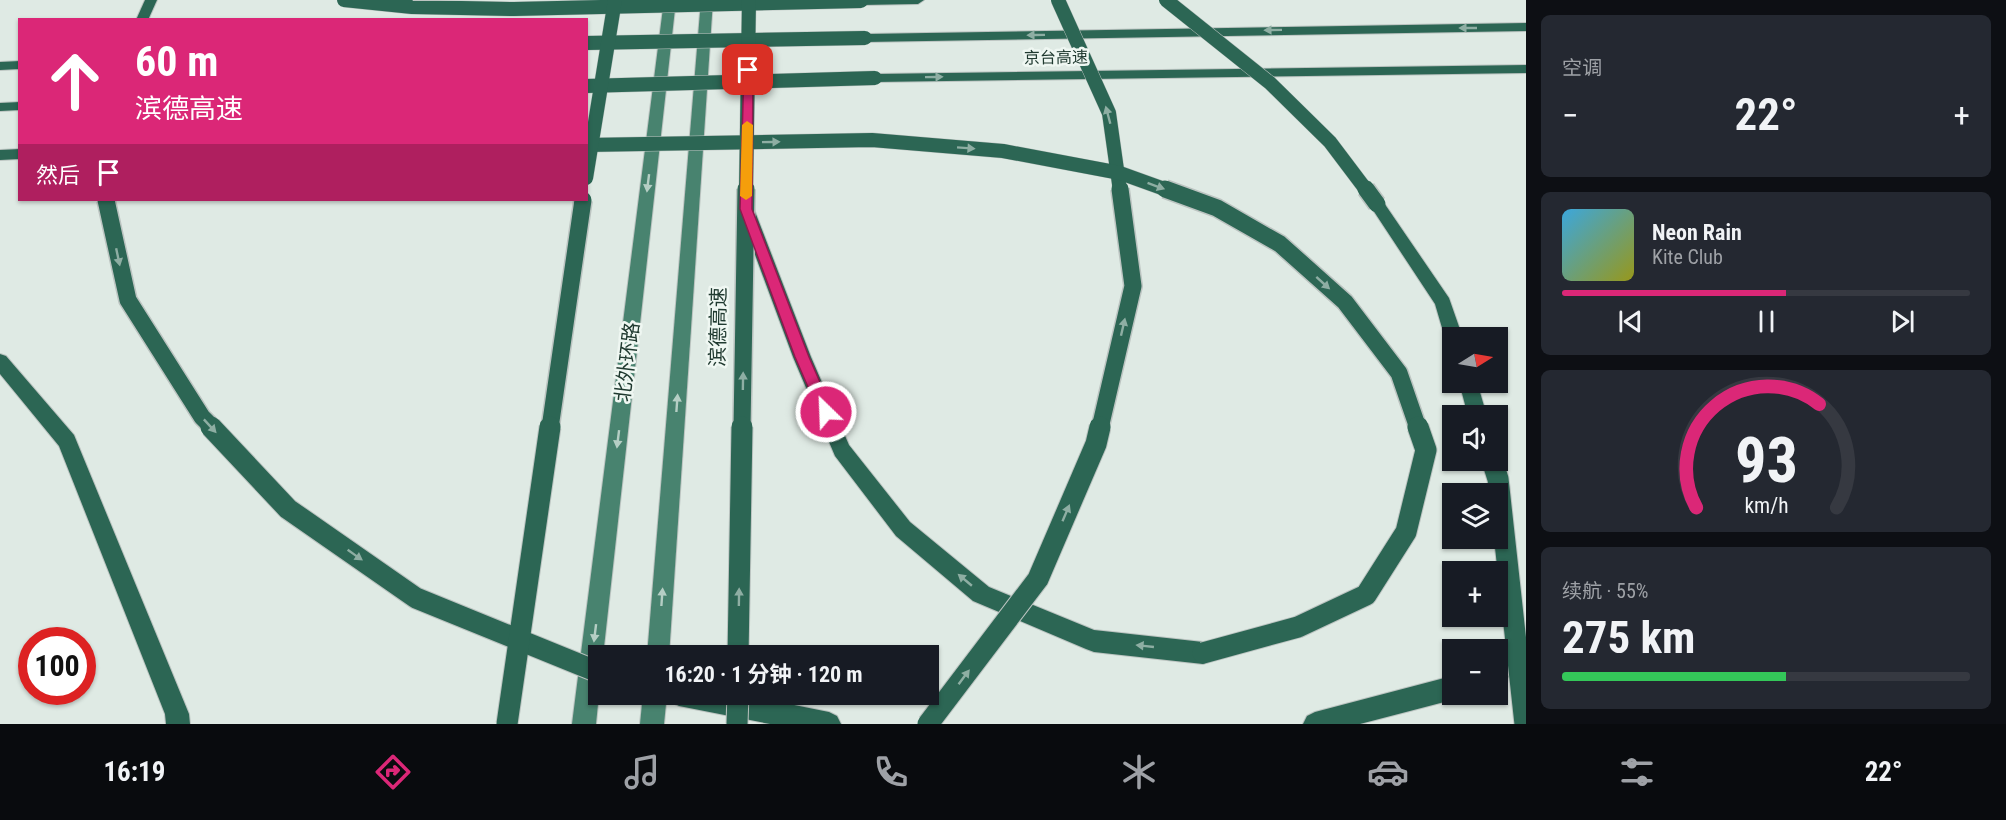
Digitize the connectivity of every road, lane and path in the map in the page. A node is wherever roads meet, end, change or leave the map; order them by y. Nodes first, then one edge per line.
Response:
1 (150, 0) edge
2 (344, 0) edge
3 (602, 0) edge
4 (615, 0) edge
5 (670, 0) edge
6 (707, 0) edge
7 (749, 0) edge
8 (918, 0) edge
9 (1058, 0) edge
10 (1166, 0) edge
11 (861, 1) edge
12 (143, 18) edge
13 (609, 26) junction
14 (1526, 27) edge
15 (588, 43) edge
16 (18, 65) edge
17 (0, 66) edge
18 (1526, 69) edge
19 (588, 86) edge
20 (18, 106) edge
21 (0, 107) edge
22 (588, 145) edge
23 (18, 154) edge
24 (0, 155) edge
25 (588, 165) edge
26 (106, 201) edge
27 (583, 201) edge
28 (746, 209) junction
29 (1451, 327) edge
30 (0, 361) edge
31 (1495, 471) edge
32 (659, 645) edge
33 (738, 645) edge
34 (1526, 658) edge
35 (1508, 666) edge
36 (588, 668) edge
37 (1442, 691) edge
38 (654, 705) edge
39 (734, 705) edge
40 (738, 705) edge
41 (178, 724) edge
42 (507, 724) edge
43 (584, 724) edge
44 (652, 724) edge
45 (737, 724) edge
46 (829, 724) edge
47 (928, 724) edge
48 (1315, 724) edge
49 (1525, 724) edge

1 - 12 highway
2 - 11 highway, bridge
3 - 13 highway, bridge
4 - 13 highway, bridge
5 -> 43 highway, 北外环路
32 -> 6 highway
7 - 28 highway, 滨德高速, bridge
8 - 11 highway
47 -> 9 highway, bridge
10 - 29 highway, bridge
13 - 25 highway, bridge
14 -> 15 highway, 京台高速, bridge
16 - 17 highway
19 -> 18 highway, 京台高速, bridge
20 - 21 highway
22 -> 28 highway, bridge
23 - 24 highway
26 -> 36 highway, bridge
27 - 42 highway, bridge
33 -> 28 highway, 滨德高速, bridge
30 - 41 highway
31 - 49 highway, bridge
34 - 35 highway
37 - 48 highway
38 - 44 highway
39 - 46 highway
40 - 45 highway, bridge

